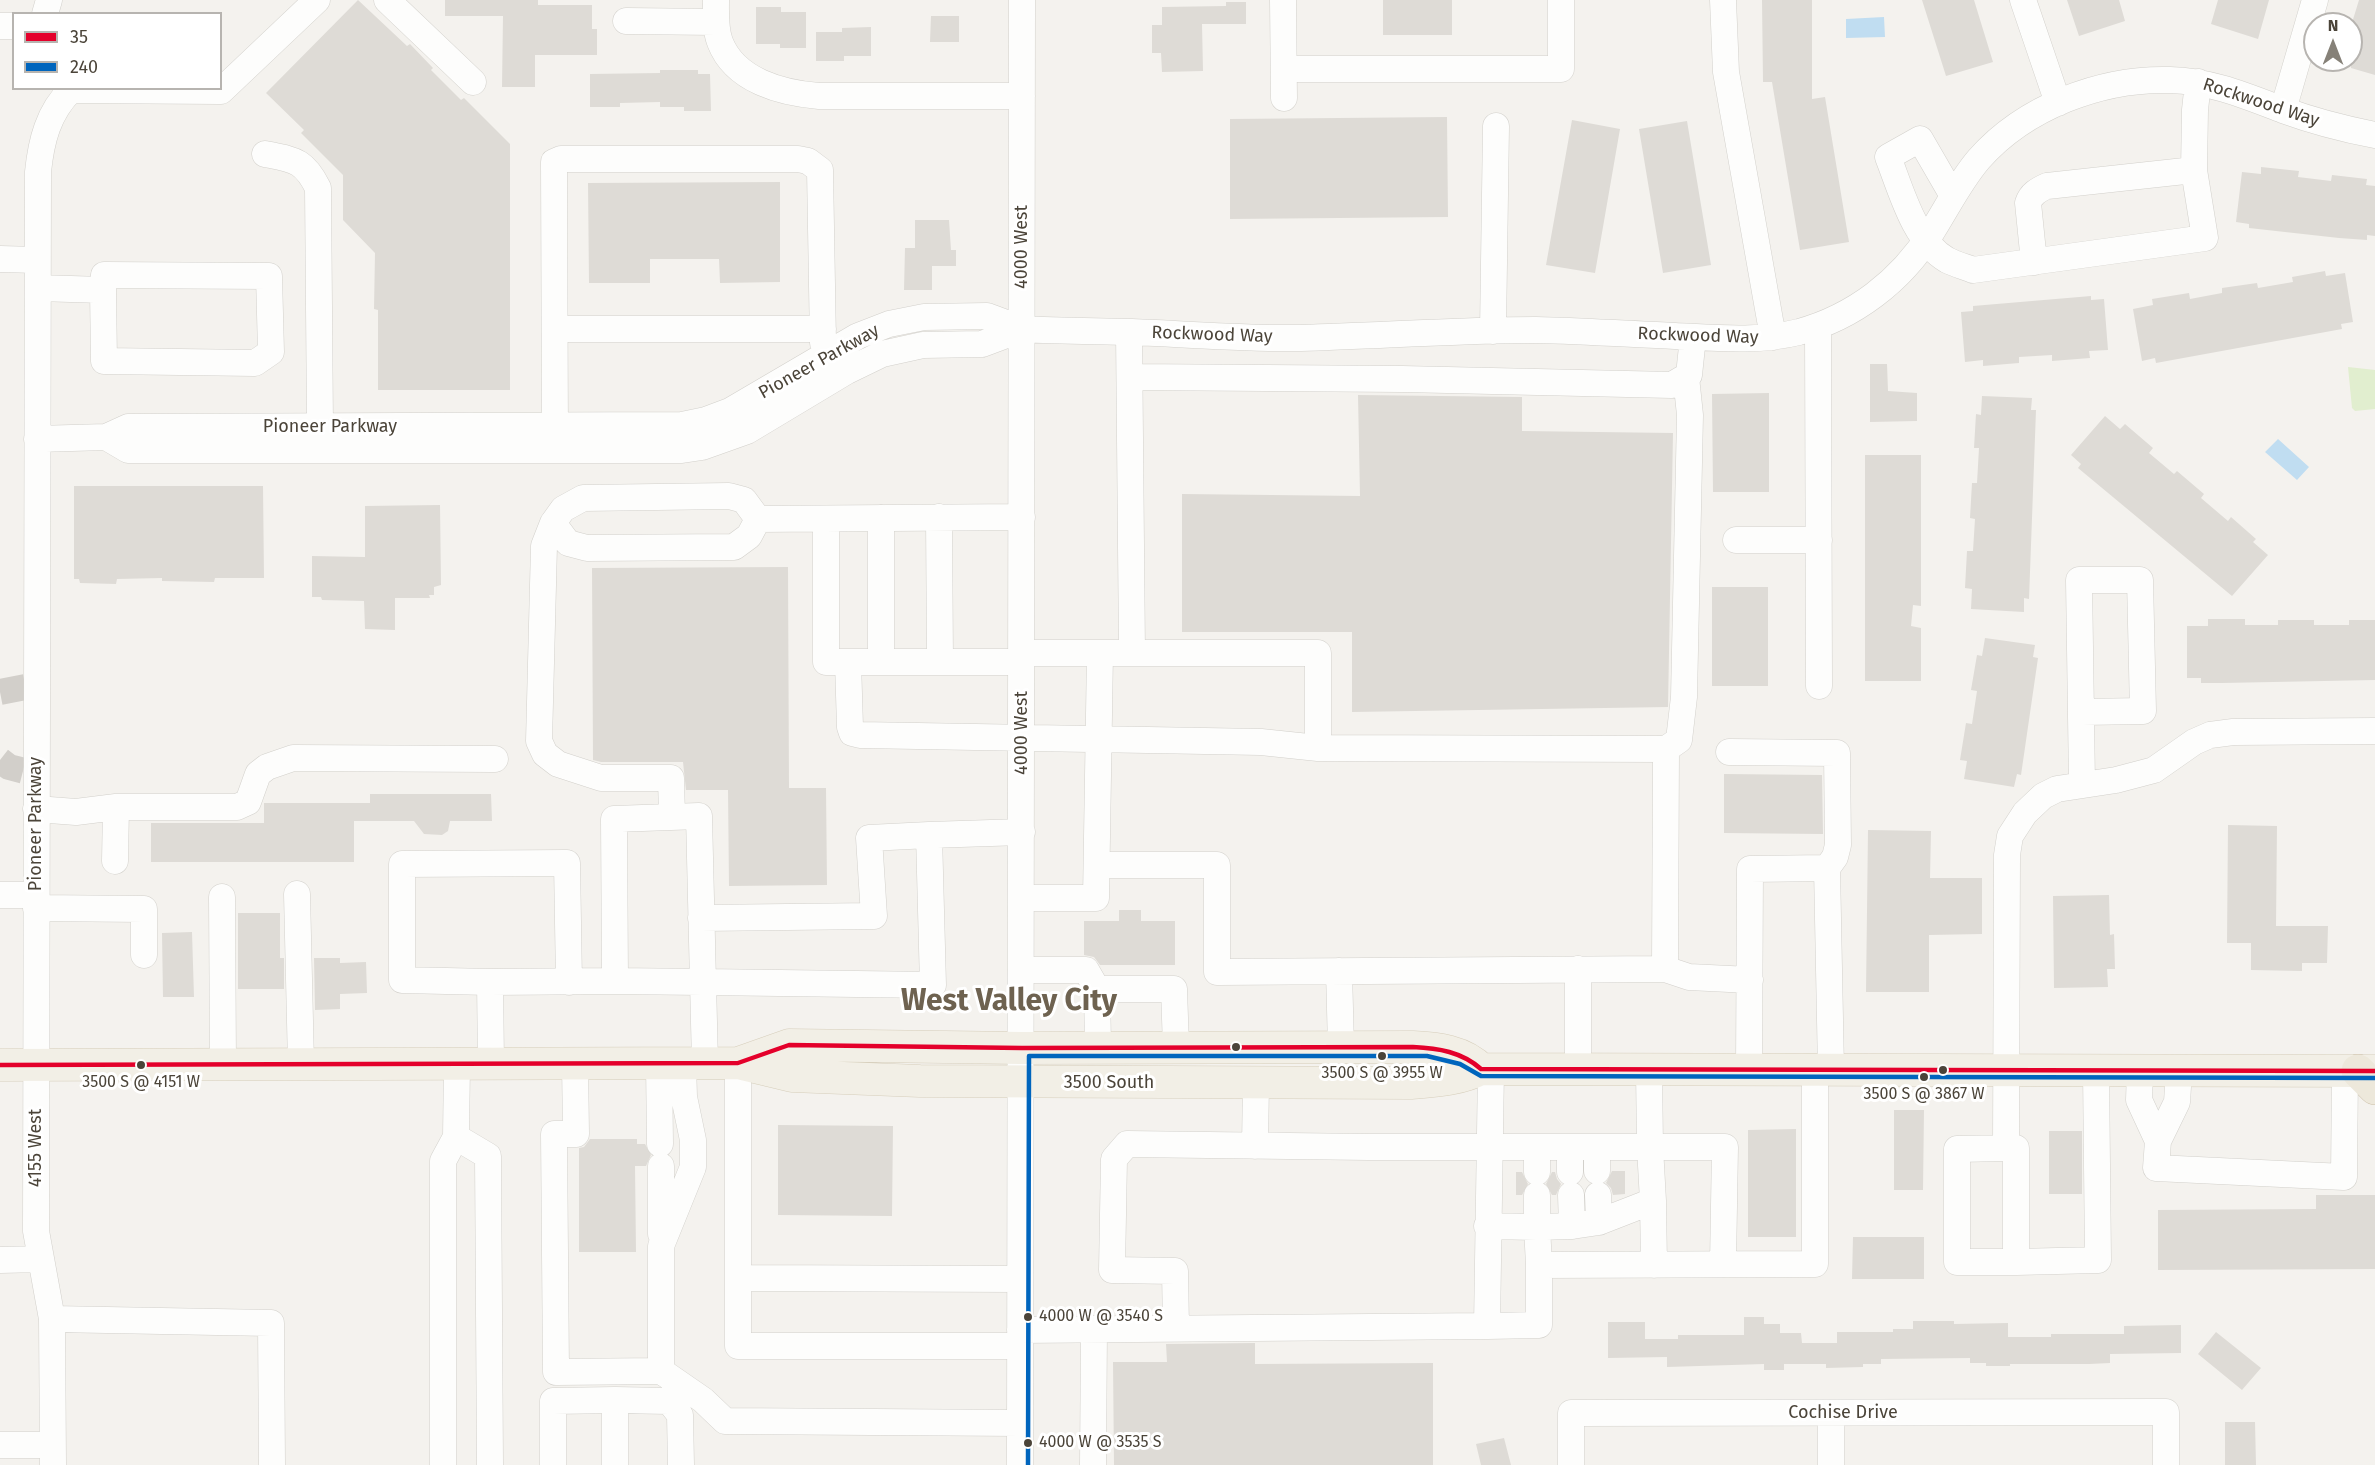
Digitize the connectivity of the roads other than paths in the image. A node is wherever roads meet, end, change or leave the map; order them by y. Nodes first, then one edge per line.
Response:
1 (317, 0) edge
2 (387, 0) edge
3 (1022, 0) edge
4 (1283, 0) edge
5 (1561, 0) edge
6 (1723, 0) edge
7 (2023, 0) edge
8 (2315, 0) edge
9 (716, 11) edge
10 (626, 21) dead end
11 (1284, 69) junction
12 (473, 82) dead end
13 (2198, 82) junction
14 (70, 90) edge
15 (146, 90) edge
16 (1022, 96) junction
17 (1284, 98) dead end
18 (2058, 103) junction
19 (2283, 110) junction
20 (1496, 126) dead end
21 (2375, 135) edge
22 (265, 154) dead end
23 (2194, 170) junction
24 (1953, 195) junction
25 (1927, 240) junction
26 (0, 259) edge
27 (37, 260) junction
28 (2034, 262) junction
29 (38, 288) junction
30 (103, 290) junction
31 (1818, 326) junction
32 (555, 329) junction
33 (1022, 329) junction
34 (1493, 331) junction
35 (1129, 332) junction
36 (1693, 337) junction
37 (1773, 337) junction
38 (826, 341) junction
39 (1130, 377) junction
40 (1686, 377) junction
41 (320, 427) junction
42 (106, 438) junction
43 (555, 438) junction
44 (37, 439) junction
45 (939, 517) junction
46 (1022, 517) junction
47 (880, 518) junction
48 (758, 519) junction
49 (826, 519) junction
50 (553, 523) junction
51 (1737, 540) dead end
52 (1819, 540) junction
53 (1100, 653) junction
54 (1132, 653) junction
55 (1022, 657) junction
56 (848, 662) junction
57 (880, 662) junction
58 (940, 662) junction
59 (1819, 686) dead end
60 (2082, 712) junction
61 (2375, 731) edge
62 (1099, 738) junction
63 (1022, 739) junction
64 (1318, 748) junction
65 (1666, 749) junction
66 (1729, 752) dead end
67 (495, 759) dead end
68 (2082, 784) junction
69 (116, 807) junction
70 (36, 809) junction
71 (672, 817) junction
72 (1022, 832) junction
73 (929, 835) junction
74 (115, 861) dead end
75 (1097, 865) junction
76 (1827, 868) junction
77 (297, 894) dead end
78 (0, 895) edge
79 (222, 897) dead end
80 (1022, 898) junction
81 (36, 902) junction
82 (701, 918) junction
83 (144, 955) dead end
84 (1578, 969) junction
85 (1665, 969) junction
86 (1022, 970) junction
87 (1339, 971) junction
88 (1750, 980) junction
89 (490, 981) junction
90 (569, 981) junction
91 (615, 981) junction
92 (703, 982) junction
93 (1097, 988) junction
94 (1098, 1047) junction
95 (1176, 1047) junction
96 (1341, 1047) junction
97 (1022, 1048) junction
98 (491, 1063) junction
99 (575, 1063) junction
100 (683, 1063) junction
101 (738, 1063) junction
102 (223, 1064) junction
103 (301, 1064) junction
104 (457, 1064) junction
105 (0, 1065) edge
106 (38, 1065) junction
107 (1486, 1069) junction
108 (1578, 1070) junction
109 (1649, 1070) junction
110 (1749, 1070) junction
111 (1823, 1070) junction
112 (2008, 1070) junction
113 (2096, 1070) junction
114 (2140, 1071) junction
115 (2180, 1071) junction
116 (2363, 1075) edge
117 (1021, 1083) junction
118 (1256, 1083) junction
119 (456, 1137) junction
120 (2157, 1141) junction
121 (1255, 1146) junction
122 (1650, 1147) junction
123 (1490, 1148) junction
124 (2007, 1148) junction
125 (1571, 1171) junction
126 (1597, 1171) junction
127 (1537, 1172) junction
128 (1653, 1201) junction
129 (1599, 1222) junction
130 (1487, 1226) junction
131 (1572, 1226) junction
132 (1537, 1227) junction
133 (661, 1246) junction
134 (41, 1259) junction
135 (0, 1260) edge
136 (2016, 1262) junction
137 (1723, 1264) junction
138 (1539, 1265) junction
139 (1654, 1265) junction
140 (738, 1278) junction
141 (1020, 1279) junction
142 (52, 1319) junction
143 (1486, 1326) junction
144 (1176, 1328) junction
145 (1094, 1329) junction
146 (1020, 1338) junction
147 (661, 1371) junction
148 (615, 1400) junction
149 (1831, 1413) junction
150 (1020, 1423) junction
151 (0, 1445) edge
152 (53, 1455) edge
153 (272, 1465) edge
154 (443, 1465) edge
155 (490, 1465) edge
156 (553, 1465) edge
157 (615, 1465) edge
158 (681, 1465) edge
159 (1020, 1465) edge
160 (1093, 1465) edge
161 (1571, 1465) edge
162 (1831, 1465) edge
163 (2166, 1465) edge

1 - 15 street
2 - 12 street
3 - 16 street, 4000 West
4 - 11 street
5 - 11 street
6 - 37 street
7 - 18 street
8 - 19 street
9 - 10 street
9 - 16 street
11 - 17 street
13 - 18 street, Rockwood Way
13 - 19 street, Rockwood Way
13 - 23 street
14 - 27 street, Pioneer Parkway
16 - 33 street, 4000 West
18 - 24 street, Rockwood Way
19 - 21 street, Rockwood Way
20 - 34 street
22 - 41 street
23 - 28 street
23 - 28 street
24 - 25 street, Rockwood Way
24 - 25 street
25 - 28 street
25 - 31 street, Rockwood Way
26 - 27 street
27 - 29 street, Pioneer Parkway
29 - 30 street
29 - 44 street, Pioneer Parkway
30 - 30 street
31 - 37 street, Rockwood Way
31 - 52 street
32 - 38 street
32 - 38 street
32 - 43 street
33 - 35 street, Rockwood Way
33 - 38 street, Pioneer Parkway
33 - 43 street, Pioneer Parkway
33 - 46 street, 4000 West
34 - 35 street, Rockwood Way
34 - 36 street, Rockwood Way
35 - 39 street
36 - 37 street, Rockwood Way
36 - 40 street
38 - 43 street, Pioneer Parkway
39 - 40 street
39 - 54 street
40 - 65 street
41 - 42 street, Pioneer Parkway
41 - 43 street, Pioneer Parkway
42 - 43 street, Pioneer Parkway
42 - 44 street, Pioneer Parkway
44 - 70 street, Pioneer Parkway
45 - 46 street
45 - 47 street
45 - 58 street
46 - 55 street, 4000 West
47 - 49 street
47 - 57 street
48 - 49 street
48 - 50 street
48 - 50 street
49 - 56 street
50 - 71 street
51 - 52 street
52 - 59 street
53 - 54 street
53 - 55 street
53 - 62 street
54 - 64 street
55 - 58 street
55 - 63 street, 4000 West
56 - 57 street
56 - 63 street
57 - 58 street
60 - 60 street
60 - 68 street
61 - 68 street
62 - 63 street
62 - 64 street
62 - 75 street
63 - 72 street, 4000 West
64 - 65 street
65 - 85 street
66 - 76 street
67 - 69 street
68 - 112 street
69 - 70 street
69 - 74 street
70 - 81 street, Pioneer Parkway
71 - 82 street
71 - 91 street
72 - 73 street
72 - 80 street, 4000 West
73 - 82 street
73 - 92 street
75 - 80 street
75 - 87 street
76 - 88 street
76 - 111 street
77 - 103 street
78 - 81 street
79 - 102 street
80 - 86 street, 4000 West
81 - 83 street
81 - 106 street, Pioneer Parkway
82 - 92 street
84 - 85 street
84 - 87 street
84 - 108 street
85 - 88 street
86 - 93 street
86 - 97 street, 4000 West
87 - 96 street
88 - 110 street
89 - 90 street
89 - 90 street
89 - 98 street
90 - 91 street
91 - 92 street
92 - 100 street
93 - 94 street
93 - 95 street
94 - 95 main road, 3500 South
94 - 97 main road, 3500 South
95 - 96 main road, 3500 South
96 - 107 main road, 3500 South
97 - 101 main road, 3500 South
97 - 117 street, 4000 West
98 - 99 main road, 3500 South
98 - 104 main road, 3500 South
99 - 100 main road, 3500 South
99 - 147 street
100 - 101 main road, 3500 South
100 - 133 street
100 - 133 street
101 - 117 main road, 3500 South
101 - 140 street
102 - 103 main road, 3500 South
102 - 106 main road, 3500 South
103 - 104 main road, 3500 South
104 - 119 street
105 - 106 main road, 3500 South
106 - 134 street, 4155 West
107 - 108 main road, 3500 South
107 - 118 main road, 3500 South
107 - 123 street
108 - 109 main road, 3500 South
109 - 110 main road, 3500 South
109 - 122 street
110 - 111 main road, 3500 South
111 - 112 main road, 3500 South
111 - 137 street
112 - 113 main road, 3500 South
112 - 124 street
113 - 114 main road, 3500 South
113 - 136 street
114 - 115 main road, 3500 South
114 - 120 street
115 - 116 main road, 3500 South
115 - 120 street
116 - 120 street
117 - 118 main road, 3500 South
117 - 141 street, 4000 West
118 - 121 street
119 - 154 street
119 - 155 street
121 - 123 street
121 - 144 street
122 - 126 street
122 - 128 street
122 - 137 street
123 - 127 street
123 - 130 street
124 - 136 street
124 - 136 street
125 - 126 street
125 - 127 street
125 - 131 street
126 - 129 street
127 - 132 street
128 - 129 street
128 - 139 street
129 - 131 street
130 - 132 street
130 - 143 street
131 - 132 street
132 - 138 street
133 - 147 street
134 - 135 street
134 - 142 street, 4155 West
137 - 139 street
138 - 139 street
138 - 143 street
140 - 141 street
140 - 146 street
141 - 146 street, 4000 West
142 - 152 street, 4155 West
142 - 153 street
143 - 144 street
144 - 145 street
145 - 146 street
145 - 160 street
146 - 150 street, 4000 West
147 - 150 street
148 - 156 street
148 - 157 street
148 - 158 street
149 - 161 street, Cochise Drive
149 - 162 street
149 - 163 street, Cochise Drive
150 - 159 street, 4000 West
151 - 152 street

